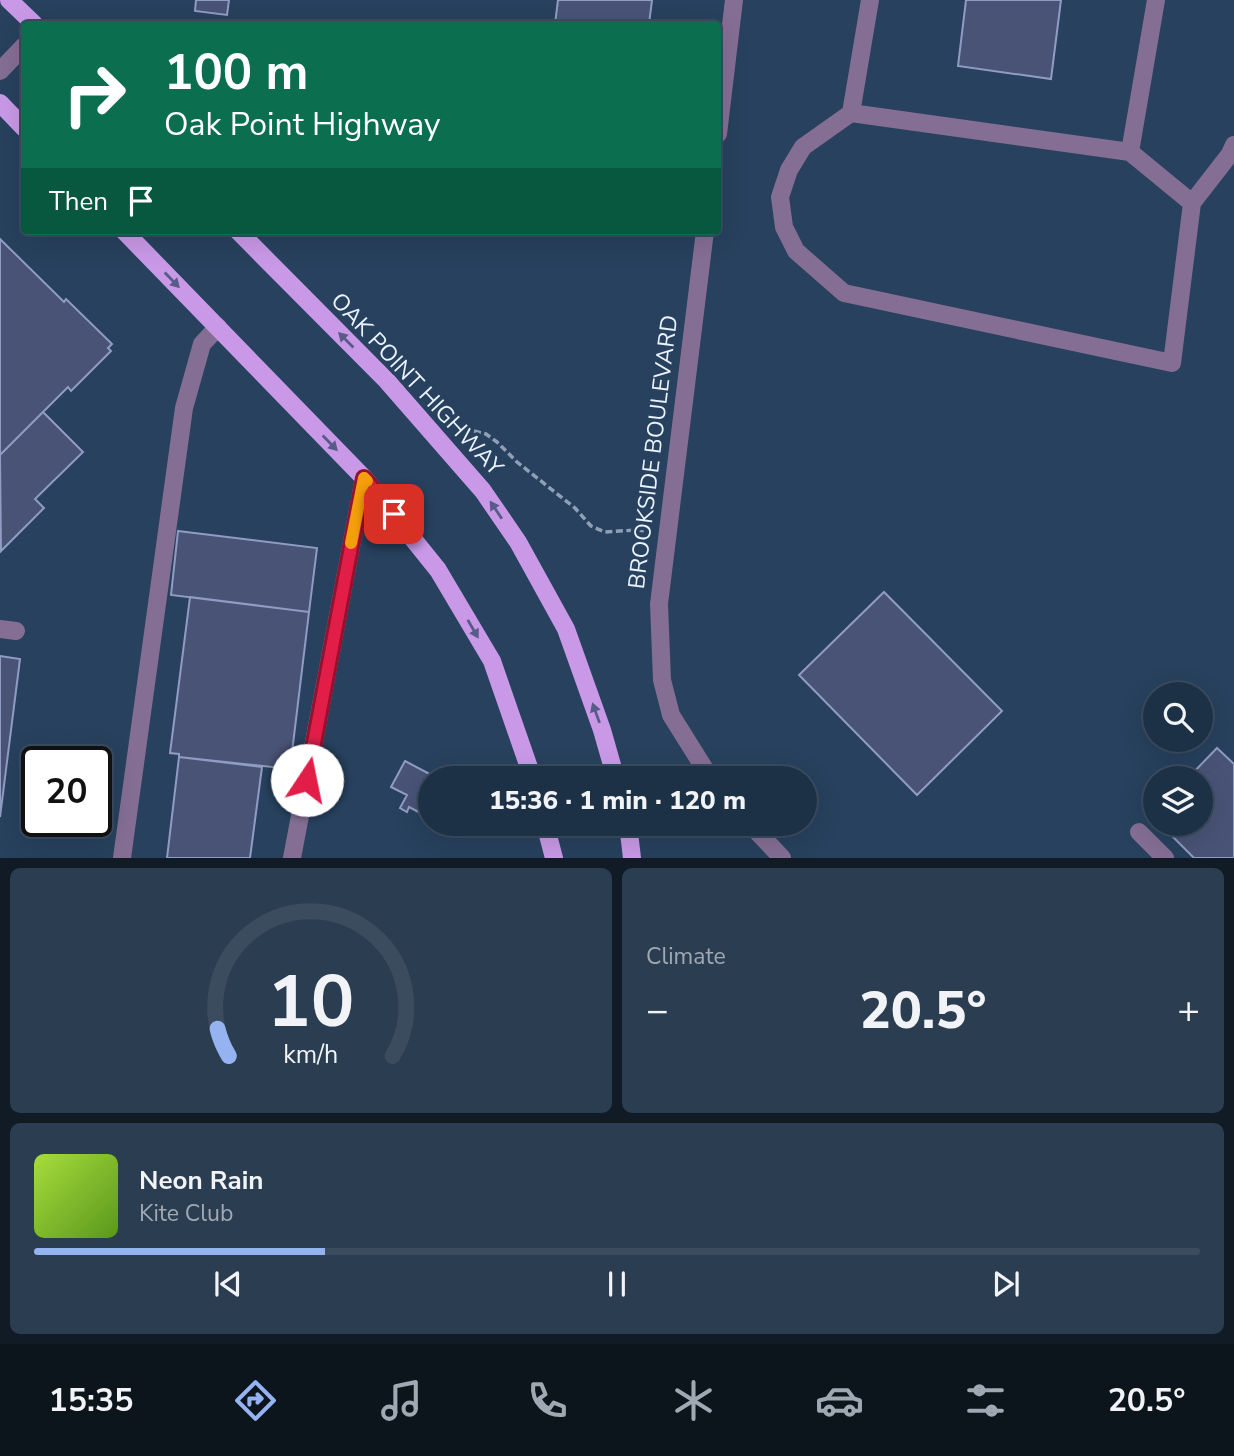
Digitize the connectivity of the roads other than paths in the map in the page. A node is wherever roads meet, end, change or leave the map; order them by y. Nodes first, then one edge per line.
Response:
1 (9, 0) edge
2 (734, 0) edge
3 (870, 0) edge
4 (1156, 0) edge
5 (31, 21) edge
6 (21, 49) edge
7 (0, 71) edge
8 (0, 103) edge
9 (721, 109) edge
10 (851, 113) junction
11 (21, 125) edge
12 (1234, 145) edge
13 (1130, 152) junction
14 (1192, 203) junction
15 (128, 235) edge
16 (242, 235) edge
17 (705, 235) edge
18 (218, 327) junction
19 (364, 478) junction
20 (528, 766) edge
21 (613, 766) edge
22 (703, 766) edge
23 (1139, 832) dead end
24 (548, 836) edge
25 (629, 836) edge
26 (761, 836) edge
27 (122, 858) edge
28 (292, 858) edge
29 (554, 858) edge
30 (632, 858) edge
31 (782, 858) edge
32 (1165, 858) edge

1 - 5 main road
2 - 9 street
3 - 10 street
4 - 13 street
6 - 7 street
8 - 11 main road
10 - 13 street
10 - 14 street
12 - 14 street
13 - 14 street
15 -> 18 main road
21 -> 16 main road, OAK POINT HIGHWAY
17 - 22 street, BROOKSIDE BOULEVARD
18 -> 19 main road
18 - 27 street
19 -> 20 main road
19 - 28 street
23 - 32 street
24 - 29 main road
25 - 30 main road
26 - 31 street

